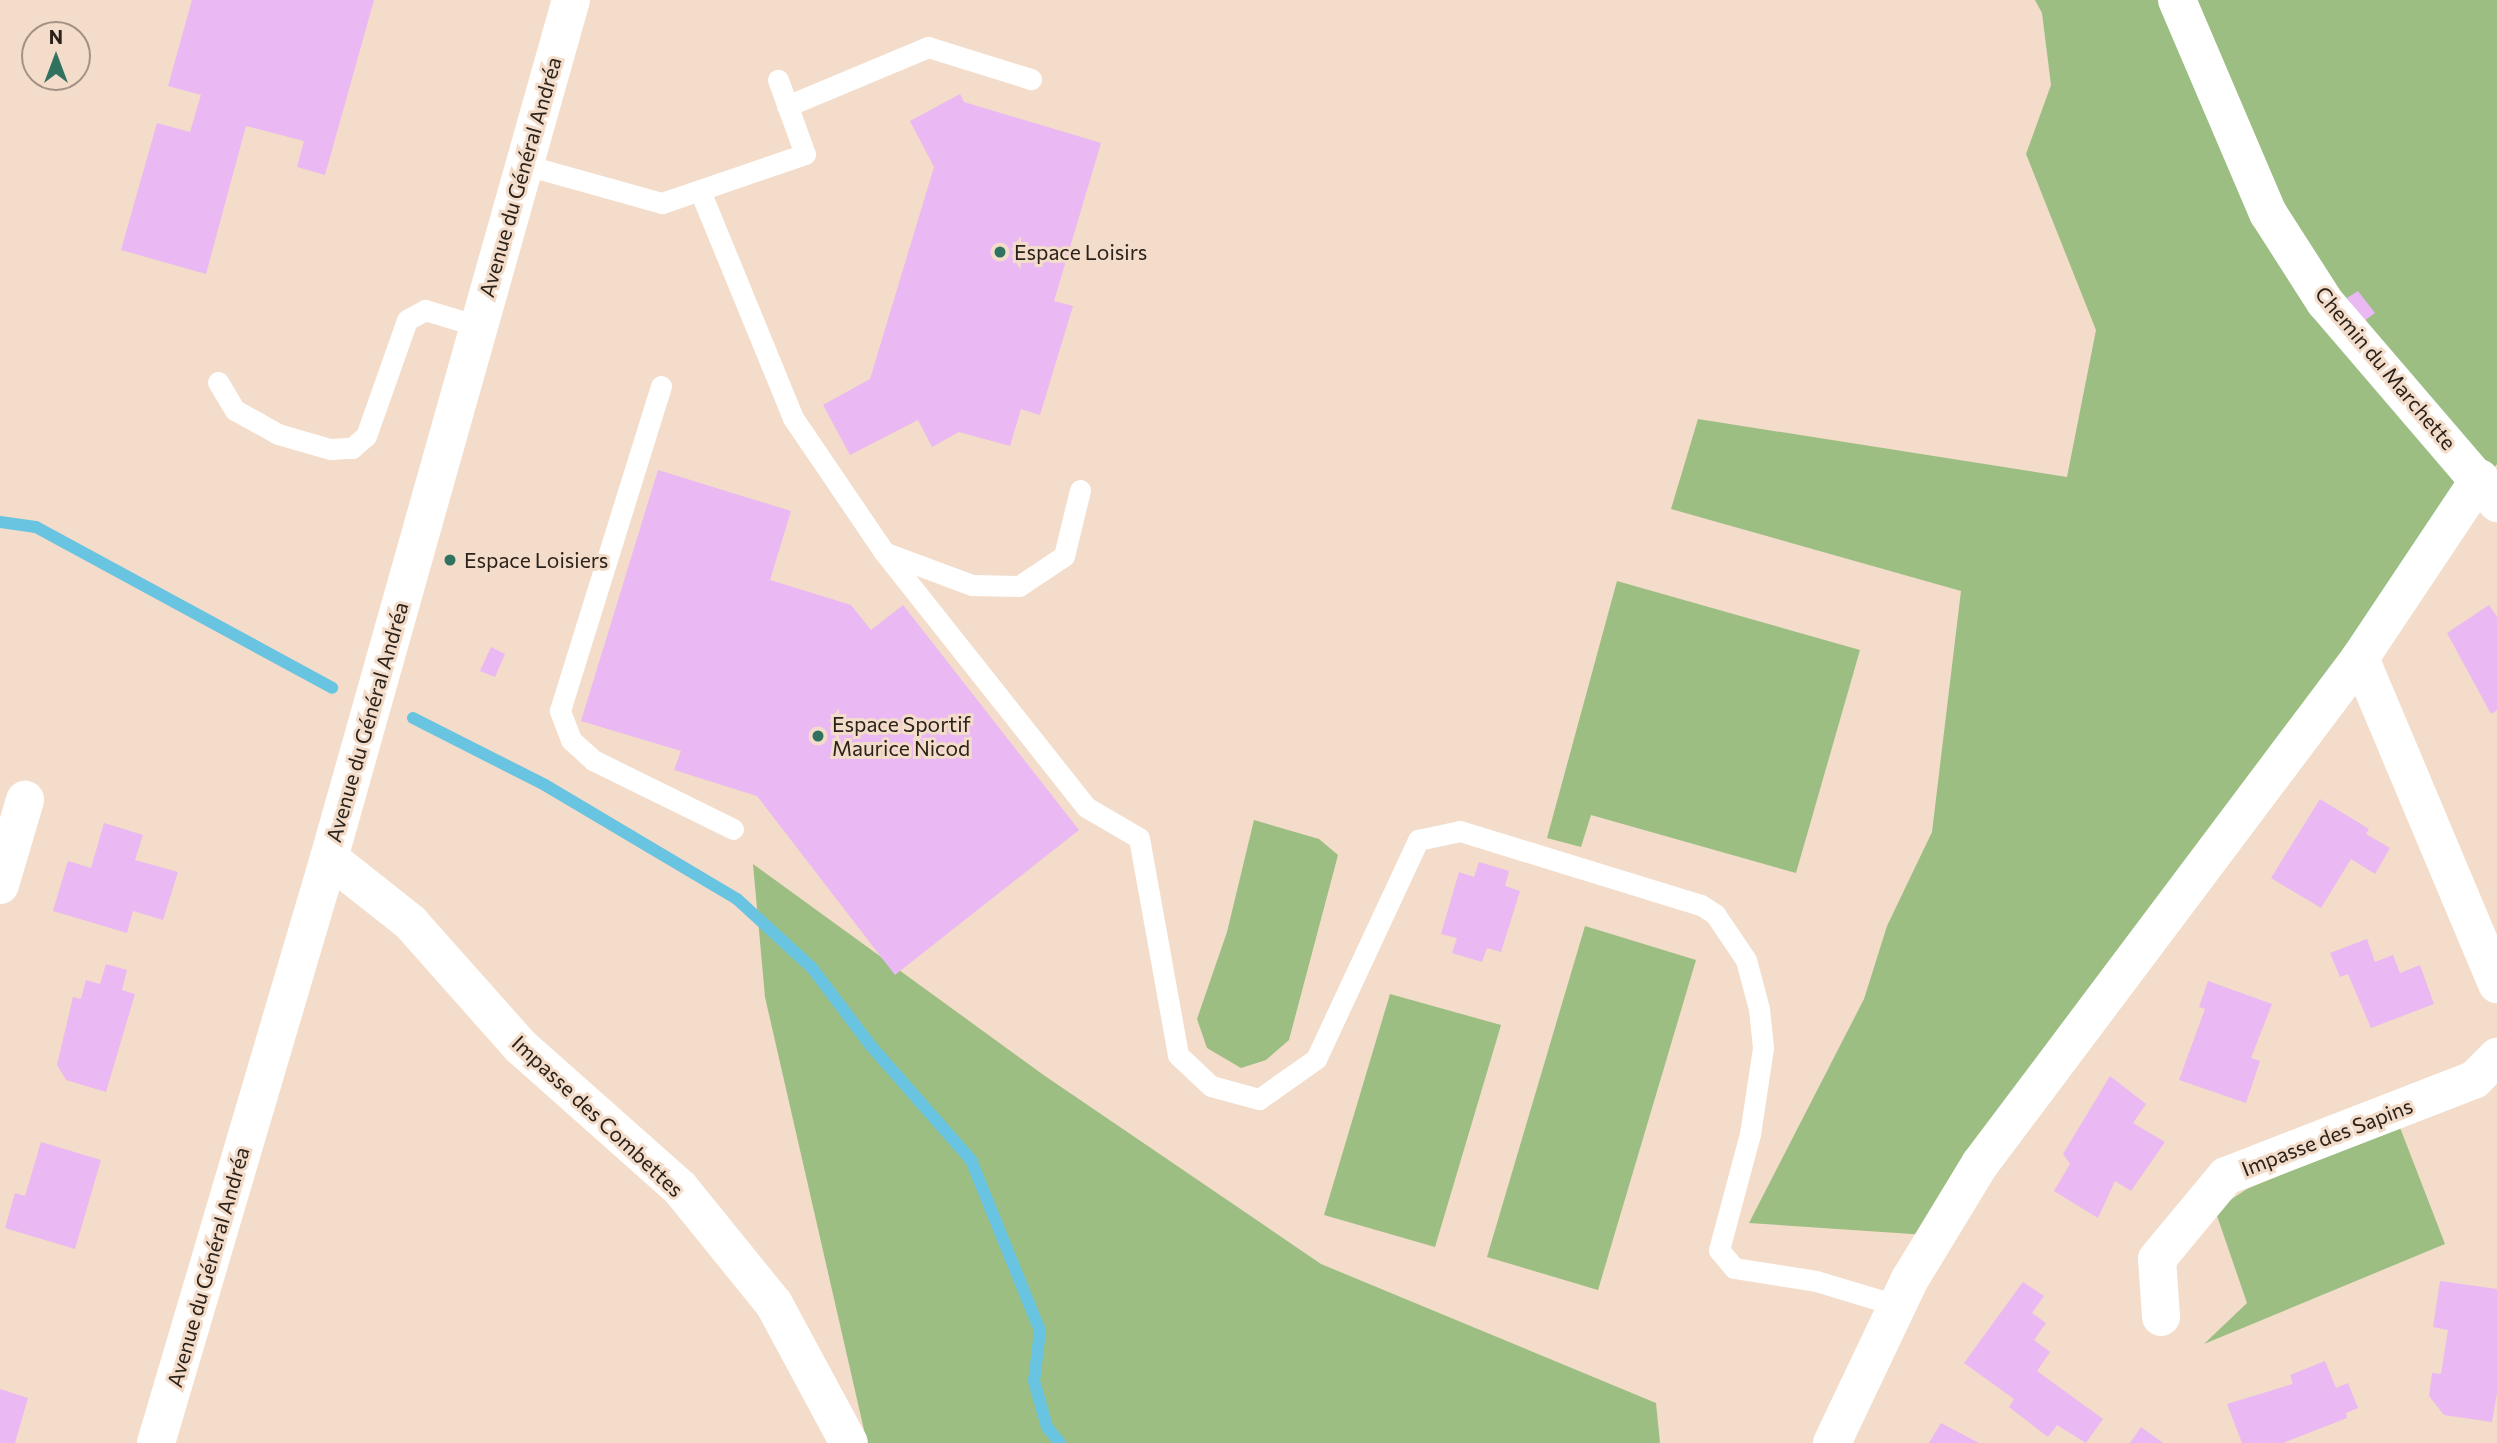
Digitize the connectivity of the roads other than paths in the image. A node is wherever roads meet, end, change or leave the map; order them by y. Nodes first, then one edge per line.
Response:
1 (571, 0) edge
2 (2177, 0) edge
3 (1031, 79) dead end
4 (778, 80) dead end
5 (787, 106) junction
6 (522, 164) junction
7 (700, 191) junction
8 (478, 326) junction
9 (218, 382) dead end
10 (661, 386) dead end
11 (1080, 490) dead end
12 (2488, 491) edge
13 (884, 552) junction
14 (2360, 659) junction
15 (25, 800) dead end
16 (733, 829) dead end
17 (329, 858) junction
18 (0, 885) edge
19 (2497, 984) edge
20 (2497, 1057) edge
21 (1896, 1305) junction
22 (2161, 1317) dead end
23 (156, 1443) edge
24 (849, 1443) edge
25 (1832, 1443) edge

1 - 6 street, Avenue du Général Andréa
2 - 12 street, Chemin du Marchette
3 - 5 lane
4 - 5 lane
5 - 7 lane
6 - 7 lane
6 - 8 street, Avenue du Général Andréa
7 - 13 lane
8 - 9 lane
8 - 17 street, Avenue du Général Andréa
10 - 16 lane
11 - 13 lane
12 - 14 street
13 - 21 lane
14 - 19 street
14 - 21 street
15 - 18 street
17 - 23 street, Avenue du Général Andréa
17 - 24 street, Impasse des Combettes
20 - 22 street, Impasse des Sapins
21 - 25 street

